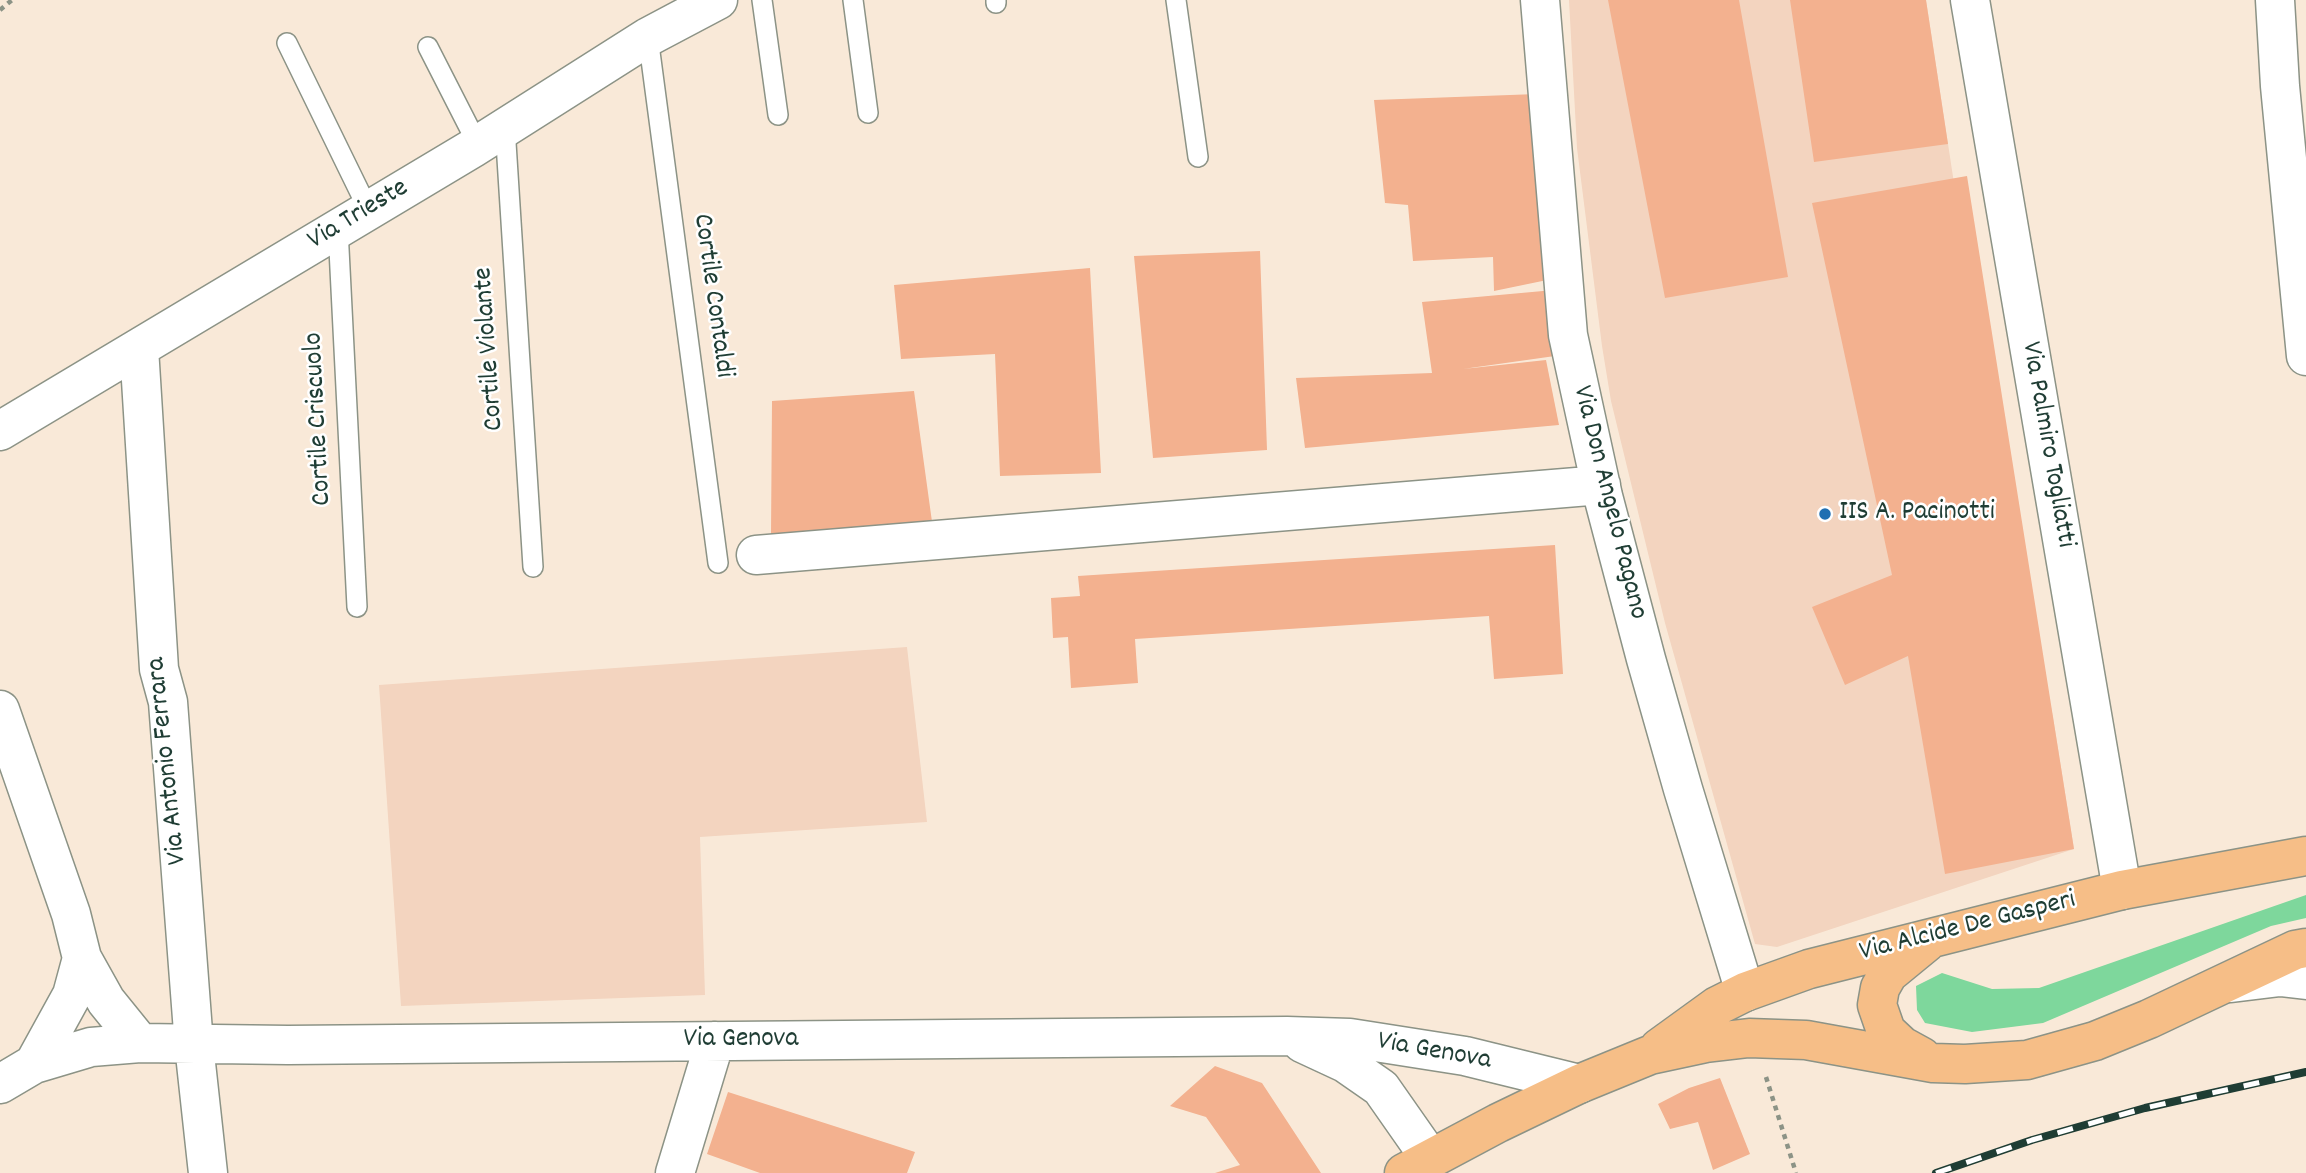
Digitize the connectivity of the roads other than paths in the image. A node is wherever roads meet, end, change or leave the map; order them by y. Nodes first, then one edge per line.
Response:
1 (718, 0) edge
2 (762, 0) edge
3 (853, 0) edge
4 (1176, 0) edge
5 (1540, 0) edge
6 (1970, 0) edge
7 (2275, 0) edge
8 (648, 37) junction
9 (287, 43) dead end
10 (428, 47) dead end
11 (867, 113) dead end
12 (778, 115) dead end
13 (492, 136) junction
14 (1198, 157) dead end
15 (354, 220) junction
16 (139, 348) junction
17 (2306, 356) edge
18 (0, 431) edge
19 (1601, 485) junction
20 (756, 555) dead end
21 (718, 563) dead end
22 (533, 567) dead end
23 (357, 607) dead end
24 (0, 710) edge
25 (2306, 856) edge
26 (2122, 890) junction
27 (1936, 935) junction
28 (2306, 948) edge
29 (82, 958) junction
30 (2306, 980) edge
31 (2219, 985) junction
32 (1745, 992) junction
33 (1287, 1036) junction
34 (715, 1041) junction
35 (140, 1043) junction
36 (194, 1045) junction
37 (1650, 1055) junction
38 (1933, 1063) junction
39 (34, 1064) junction
40 (0, 1084) edge
41 (1579, 1084) junction
42 (1417, 1166) edge
43 (208, 1173) edge
44 (675, 1173) edge

1 - 8 street, Via Trieste
2 - 12 lane
3 - 11 lane
4 - 14 lane
5 - 19 street, Via Don Angelo Pagano
6 - 26 street, Via Palmiro Togliatti
7 - 17 street
8 - 13 street, Via Trieste
8 - 21 lane, Cortile Contaldi
9 - 15 lane
10 - 13 lane
13 - 15 street, Via Trieste
13 - 22 lane, Cortile Violante
15 - 16 street, Via Trieste
15 - 23 lane, Cortile Criscuolo
16 - 18 street, Via Trieste
16 - 36 street, Via Antonio Ferrara
19 - 20 street
19 - 32 street, Via Don Angelo Pagano
24 - 29 street
25 - 26 main road, Via Alcide De Gasperi
26 - 27 main road, Via Alcide De Gasperi
27 - 32 main road, Via Alcide De Gasperi
27 - 38 main road
28 - 31 main road, Via Alcide De Gasperi
29 - 35 street
29 - 39 street
30 - 31 street
31 - 38 main road, Via Alcide De Gasperi
32 - 37 main road, Via Alcide De Gasperi
33 - 34 street, Via Genova
33 - 41 street, Via Genova
33 - 42 street, Via Genova
34 - 36 street, Via Genova
34 - 44 street
35 - 36 street, Via Genova
35 - 39 street, Via Genova
36 - 43 street, Via Antonio Ferrara
37 - 38 main road, Via Alcide De Gasperi
37 - 41 main road, Via Alcide De Gasperi
39 - 40 street, Via Genova
41 - 42 main road, Via Alcide De Gasperi

